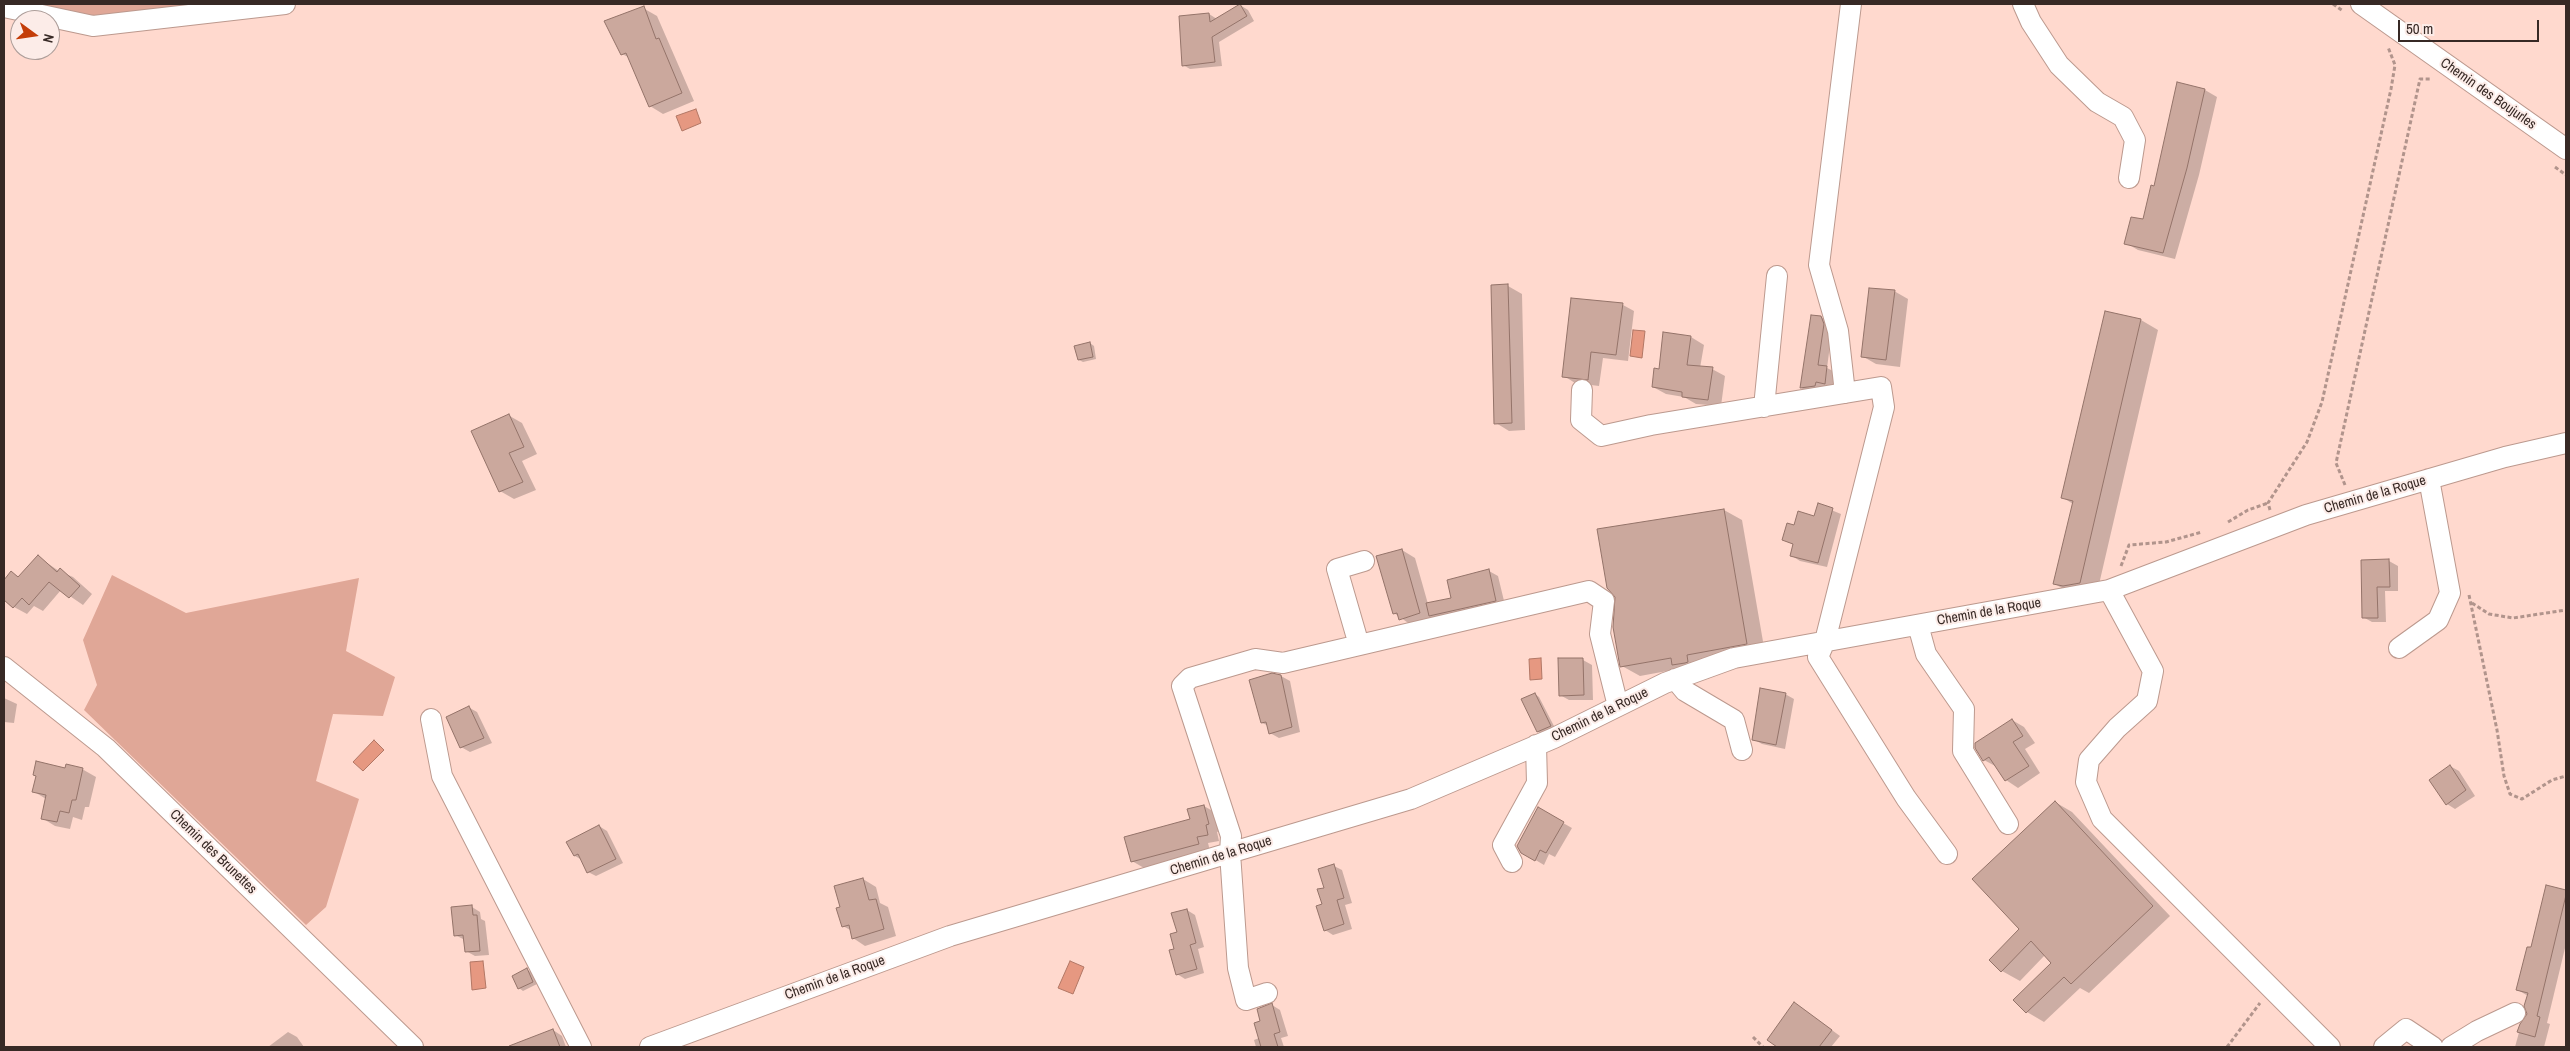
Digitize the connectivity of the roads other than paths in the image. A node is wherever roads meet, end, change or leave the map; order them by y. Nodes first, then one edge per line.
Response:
1 (285, 4) edge
2 (1850, 4) edge
3 (2023, 4) edge
4 (4, 7) edge
5 (2355, 10) edge
6 (2566, 149) edge
7 (2129, 178) dead end
8 (1777, 276) dead end
9 (1582, 390) dead end
10 (1845, 393) junction
11 (1764, 407) junction
12 (2566, 443) edge
13 (2429, 480) junction
14 (1364, 561) dead end
15 (2117, 587) junction
16 (1918, 625) junction
17 (1825, 642) junction
18 (1359, 645) junction
19 (2399, 648) dead end
20 (4, 667) edge
21 (1675, 679) junction
22 (1618, 706) junction
23 (431, 719) dead end
24 (1536, 745) junction
25 (1742, 750) dead end
26 (2008, 824) dead end
27 (1230, 854) junction
28 (1947, 854) dead end
29 (1512, 862) dead end
30 (1267, 993) dead end
31 (2515, 1013) dead end
32 (413, 1047) edge
33 (581, 1047) edge
34 (650, 1047) edge
35 (2330, 1047) edge
36 (2384, 1047) edge
37 (2433, 1047) edge
38 (2451, 1047) edge

1 - 4 street
2 - 10 street
3 - 7 street
5 - 6 street, Chemin des Boujurles
8 - 11 street
9 - 11 street
10 - 11 street
10 - 17 street
12 - 13 street, Chemin de la Roque
13 - 15 street, Chemin de la Roque
13 - 19 street
14 - 18 street
15 - 16 street, Chemin de la Roque
15 - 35 street
16 - 17 street, Chemin de la Roque
16 - 26 street
17 - 21 street, Chemin de la Roque
17 - 28 street
18 - 22 street
18 - 27 street
20 - 32 street, Chemin des Brunettes
21 - 22 street, Chemin de la Roque
21 - 25 street
22 - 24 street, Chemin de la Roque
23 - 33 street
24 - 27 street, Chemin de la Roque
24 - 29 street
27 - 30 street
27 - 34 street, Chemin de la Roque
31 - 38 street
36 - 37 street

